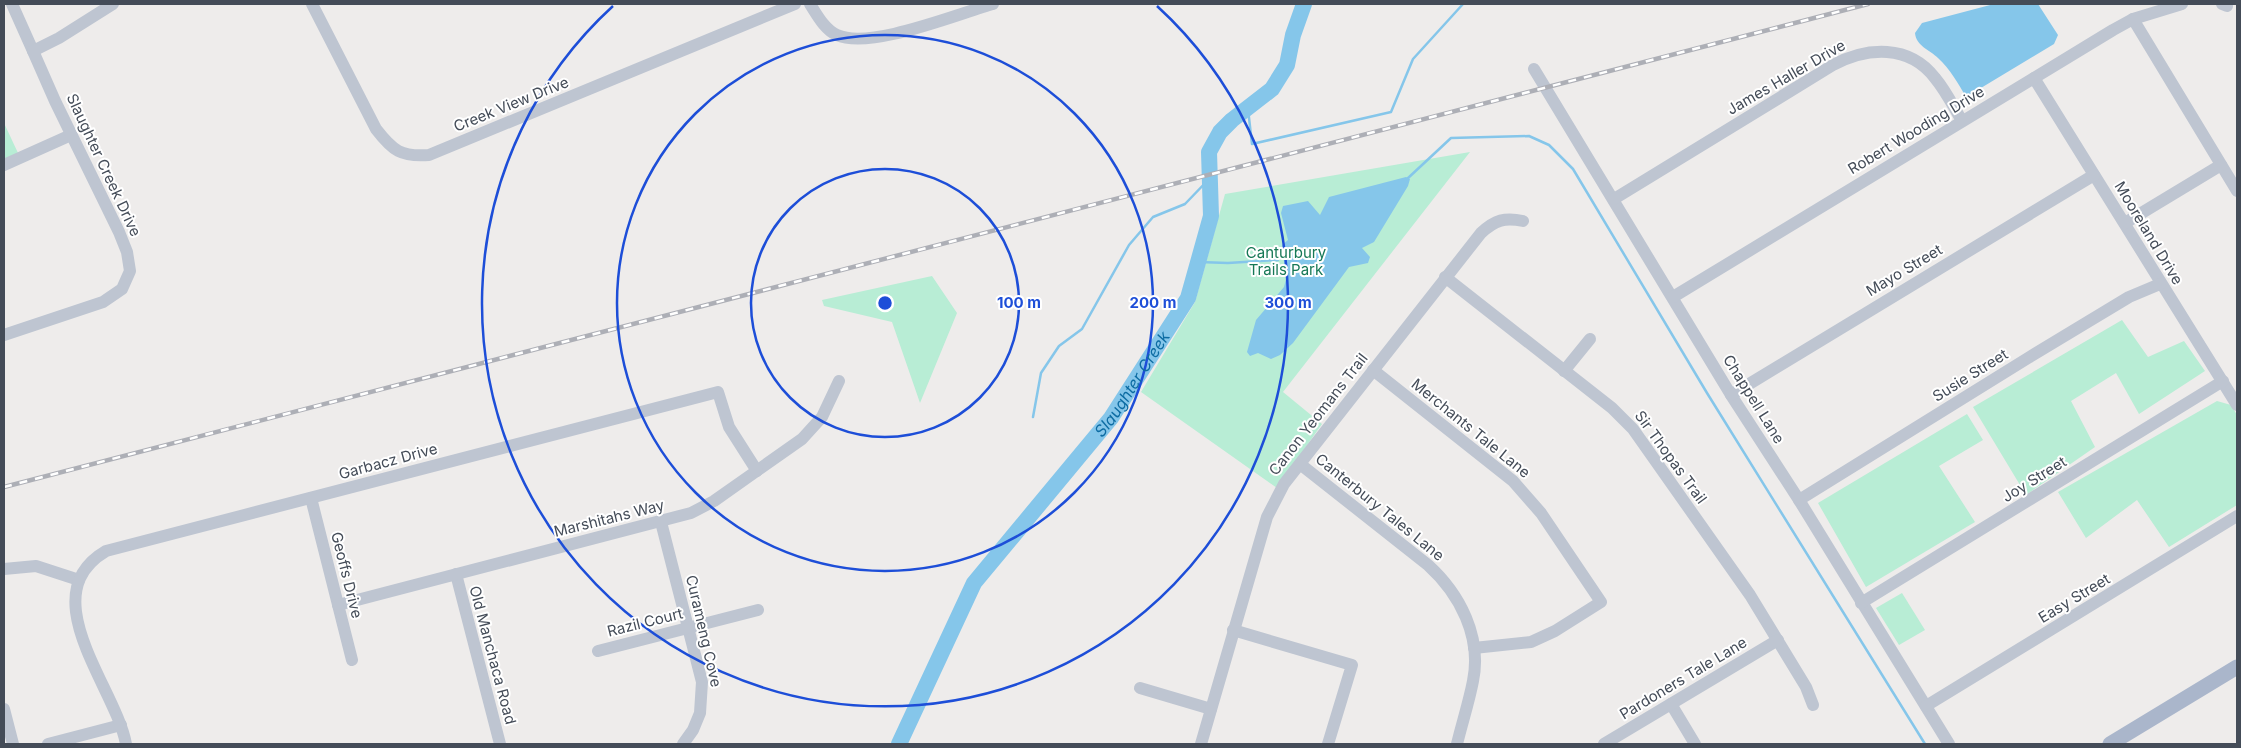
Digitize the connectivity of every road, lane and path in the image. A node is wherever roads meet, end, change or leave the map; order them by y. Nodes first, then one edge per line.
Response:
1 (12, 4) edge
2 (112, 4) edge
3 (312, 4) edge
4 (795, 4) edge
5 (810, 4) edge
6 (993, 4) edge
7 (2182, 4) edge
8 (2133, 19) junction
9 (33, 51) junction
10 (1534, 69) dead end
11 (2034, 78) junction
12 (1962, 121) junction
13 (71, 135) junction
14 (4, 165) edge
15 (2221, 165) junction
16 (2094, 175) junction
17 (2237, 191) edge
18 (1614, 199) junction
19 (1523, 221) dead end
20 (2124, 223) junction
21 (1446, 278) junction
22 (2160, 284) junction
23 (1673, 297) junction
24 (4, 335) edge
25 (1590, 339) dead end
26 (1373, 370) junction
27 (1564, 371) junction
28 (839, 381) dead end
29 (2223, 381) junction
30 (1731, 395) junction
31 (2237, 405) edge
32 (1300, 464) junction
33 (758, 471) junction
34 (311, 498) junction
35 (1799, 500) junction
36 (2237, 516) edge
37 (662, 522) junction
38 (4, 569) edge
39 (456, 574) junction
40 (79, 580) junction
41 (1861, 603) junction
42 (338, 605) junction
43 (758, 610) dead end
44 (689, 628) junction
45 (1233, 630) junction
46 (1778, 640) junction
47 (1474, 648) junction
48 (598, 651) dead end
49 (352, 660) dead end
50 (2237, 667) edge
51 (1140, 688) dead end
52 (1671, 704) junction
53 (1813, 705) dead end
54 (1926, 706) junction
55 (4, 709) edge
56 (1211, 709) junction
57 (122, 724) junction
58 (13, 744) edge
59 (48, 744) edge
60 (126, 744) edge
61 (500, 744) edge
62 (684, 744) edge
63 (1201, 744) edge
64 (1328, 744) edge
65 (1457, 744) edge
66 (1604, 744) edge
67 (1695, 744) edge
68 (1949, 744) edge
69 (2110, 744) edge

1 - 9 street, Slaughter Creek Drive
2 - 9 street
3 - 4 street, Creek View Drive
5 - 6 street
7 - 8 street, Robert Wooding Drive
8 - 11 street, Robert Wooding Drive
8 - 15 street
9 - 13 street, Slaughter Creek Drive
10 - 18 street, Chappell Lane
11 - 12 street, Robert Wooding Drive
11 - 16 street, Mooreland Drive
12 - 18 street, James Haller Drive
12 - 23 street, Robert Wooding Drive
13 - 14 street
13 - 24 street, Slaughter Creek Drive
15 - 17 street
15 - 20 street
16 - 20 street, Mooreland Drive
16 - 30 street, Mayo Street
18 - 23 street, Chappell Lane
19 - 21 street, Canon Yeomans Trail
20 - 22 street, Mooreland Drive
21 - 26 street, Canon Yeomans Trail
21 - 27 street, Sir Thopas Trail
22 - 29 street, Mooreland Drive
22 - 35 street, Susie Street
23 - 30 street, Chappell Lane
25 - 27 street
26 - 32 street, Canon Yeomans Trail
26 - 47 street, Merchants Tale Lane
27 - 46 street, Sir Thopas Trail
28 - 33 street, Marshitahs Way
29 - 31 street, Mooreland Drive
29 - 41 street, Joy Street
30 - 35 street, Chappell Lane
32 - 45 street, Canon Yeomans Trail
32 - 47 street, Canterbury Tales Lane
33 - 34 street, Garbacz Drive
33 - 37 street, Marshitahs Way
34 - 40 street, Garbacz Drive
34 - 42 street, Geoffs Drive
35 - 41 street, Chappell Lane
36 - 54 street, Easy Street
37 - 39 street, Marshitahs Way
37 - 44 street, Curameng Cove
38 - 40 street
39 - 42 street, Marshitahs Way
39 - 61 street, Old Manchaca Road
40 - 57 street
41 - 54 street, Chappell Lane
42 - 49 street, Geoffs Drive
43 - 44 street, Razil Court
44 - 48 street, Razil Court
44 - 62 street, Curameng Cove
45 - 56 street, Canon Yeomans Trail
45 - 64 street
46 - 52 street, Pardoners Tale Lane
46 - 53 street, Sir Thopas Trail
47 - 65 street, Canterbury Tales Lane
50 - 69 main road
51 - 56 street
52 - 66 street, Pardoners Tale Lane
52 - 67 street
54 - 68 street, Chappell Lane
55 - 58 street
56 - 63 street, Canon Yeomans Trail
57 - 59 street
57 - 60 street

